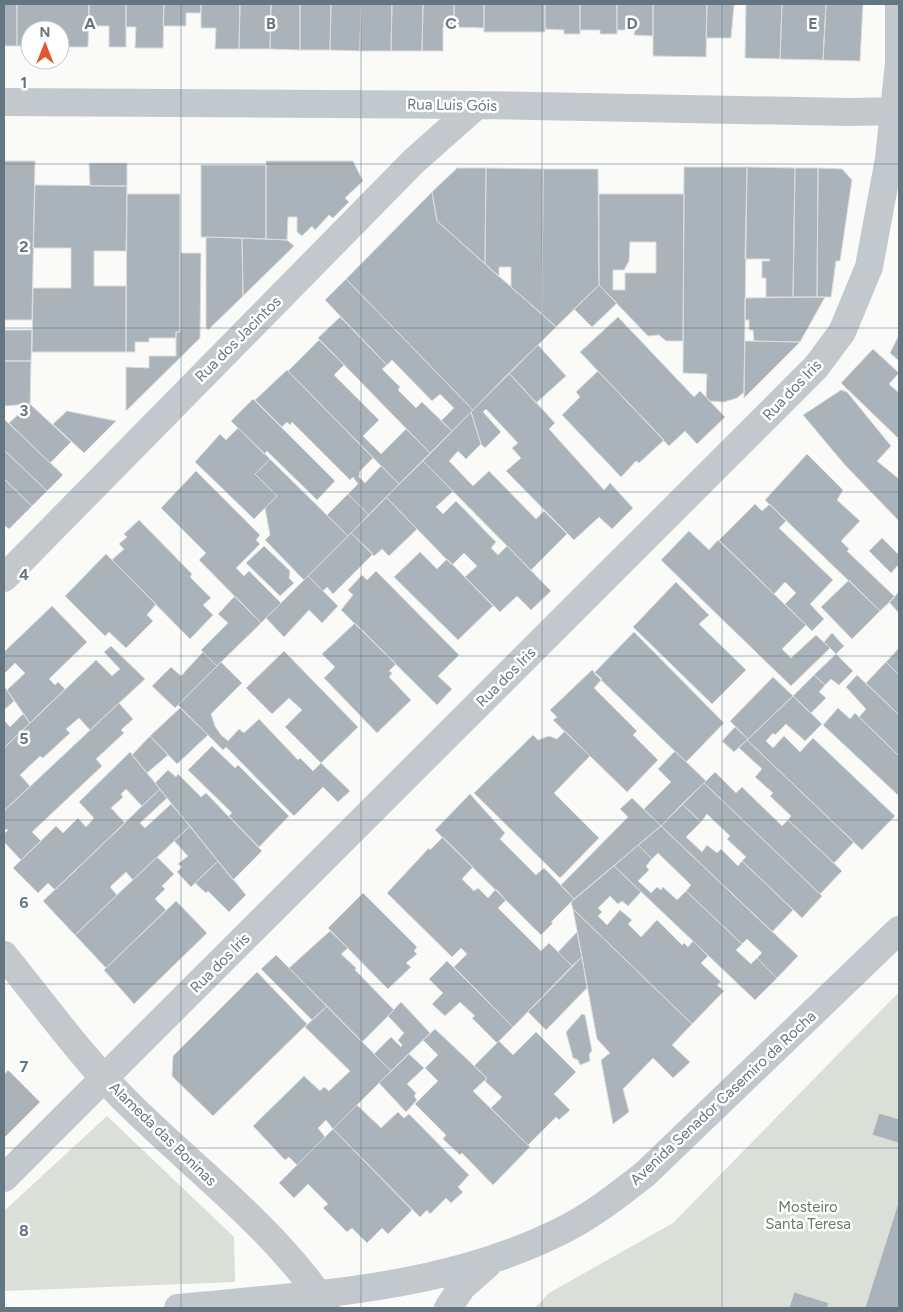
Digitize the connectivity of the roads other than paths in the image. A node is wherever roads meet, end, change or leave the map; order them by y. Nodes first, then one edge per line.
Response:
1 (899, 6) edge
2 (4, 102) edge
3 (477, 105) junction
4 (897, 111) edge
5 (4, 578) edge
6 (899, 930) edge
7 (4, 956) edge
8 (104, 1078) junction
9 (4, 1178) edge
10 (498, 1258) junction
11 (323, 1301) edge
12 (178, 1308) edge
13 (448, 1308) edge

1 - 4 street, Rua dos Iris
2 - 3 street, Rua Luis Góis
3 - 4 street, Rua Luis Góis
3 - 5 street, Rua dos Jacintos
4 - 8 street, Rua dos Iris
6 - 10 street, Avenida Senador Casemiro da Rocha
7 - 8 street, Alameda das Boninas
8 - 9 street, Rua dos Iris
8 - 11 street, Alameda das Boninas
10 - 11 street, Avenida Senador Casemiro da Rocha
10 - 13 street
11 - 12 street, Avenida Senador Casemiro da Rocha

